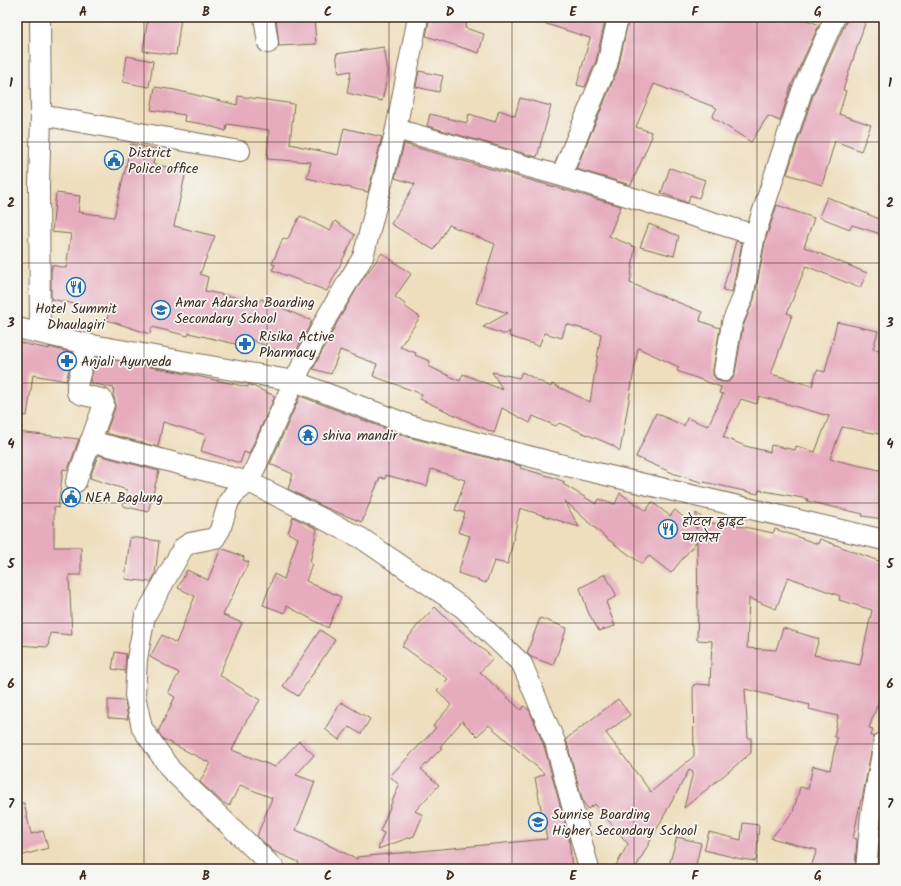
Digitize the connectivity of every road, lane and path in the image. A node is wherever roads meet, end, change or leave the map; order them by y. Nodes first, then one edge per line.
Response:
1 (40, 17) edge
2 (264, 17) edge
3 (418, 17) edge
4 (618, 17) edge
5 (835, 17) edge
6 (268, 43) dead end
7 (41, 115) junction
8 (396, 129) junction
9 (240, 151) dead end
10 (561, 176) junction
11 (755, 235) junction
12 (17, 328) edge
13 (40, 333) junction
14 (87, 344) junction
15 (724, 371) dead end
16 (294, 381) junction
17 (90, 441) junction
18 (76, 482) dead end
19 (249, 482) junction
20 (884, 540) edge
21 (884, 742) edge
22 (275, 869) edge
23 (589, 869) edge
24 (866, 869) edge

1 - 7 street
2 - 6 street
3 - 8 street
4 - 10 street
5 - 11 street
7 - 9 street
7 - 13 street
8 - 10 street
8 - 16 street
10 - 11 street
11 - 15 street
12 - 13 street
13 - 14 street
14 - 16 street
14 - 17 street
16 - 19 street
16 - 20 street
17 - 18 street
17 - 19 street
19 - 22 street
19 - 23 street
21 - 24 street

